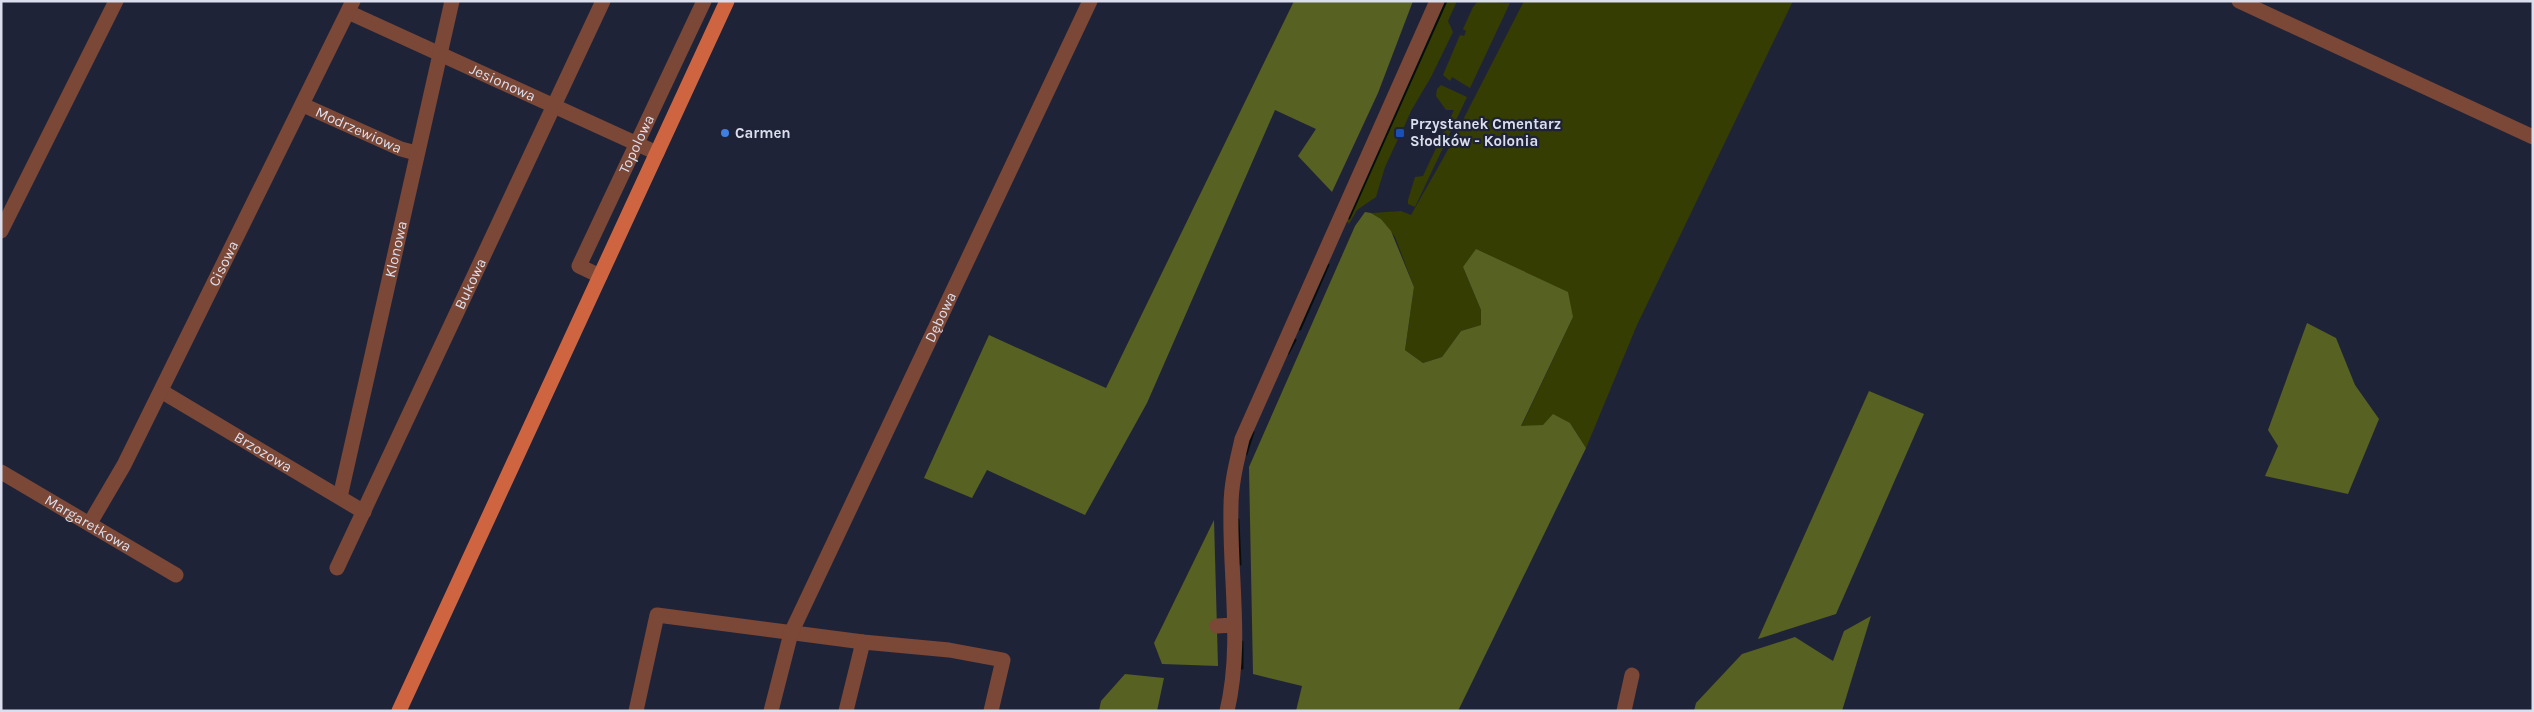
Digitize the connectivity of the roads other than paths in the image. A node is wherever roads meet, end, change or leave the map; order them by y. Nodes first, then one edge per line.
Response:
1 (116, 1) edge
2 (452, 1) edge
3 (603, 1) edge
4 (704, 1) edge
5 (726, 1) edge
6 (1090, 1) edge
7 (1438, 1) edge
8 (2239, 1) edge
9 (350, 7) edge
10 (440, 54) junction
11 (303, 105) junction
12 (555, 106) junction
13 (2533, 138) edge
14 (637, 144) junction
15 (416, 153) junction
16 (657, 153) junction
17 (1, 231) edge
18 (600, 276) junction
19 (161, 391) junction
20 (1, 472) edge
21 (340, 497) junction
22 (364, 512) junction
23 (90, 523) junction
24 (337, 568) dead end
25 (176, 575) dead end
26 (1234, 625) junction
27 (1217, 626) dead end
28 (791, 633) junction
29 (863, 642) junction
30 (1632, 675) dead end
31 (398, 711) edge
32 (636, 711) edge
33 (770, 711) edge
34 (846, 711) edge
35 (991, 711) edge
36 (1227, 711) edge
37 (1624, 711) edge

1 - 17 street
2 - 10 street, Klonowa
3 - 12 street, Bukowa
4 - 14 street, Topolowa
5 - 16 main road
6 - 28 street, Dębowa
7 - 26 street
8 - 13 street
9 - 10 street, Jesionowa
9 - 11 street, Cisowa
10 - 12 street, Jesionowa
10 - 15 street, Klonowa
11 - 15 street, Modrzewiowa
11 - 19 street, Cisowa
12 - 14 street, Jesionowa
12 - 22 street, Bukowa
14 - 16 street, Jesionowa
14 - 18 street, Topolowa
15 - 21 street, Klonowa
16 - 18 main road
18 - 31 main road
19 - 21 street, Brzozowa
19 - 23 street, Cisowa
20 - 23 street, Margaretkowa
21 - 22 street, Brzozowa
22 - 24 street, Bukowa
23 - 25 street, Margaretkowa
26 - 27 street
26 - 36 street
28 - 29 street
28 - 32 street
28 - 33 street, Dębowa
29 - 34 street
29 - 35 street
30 - 37 street

